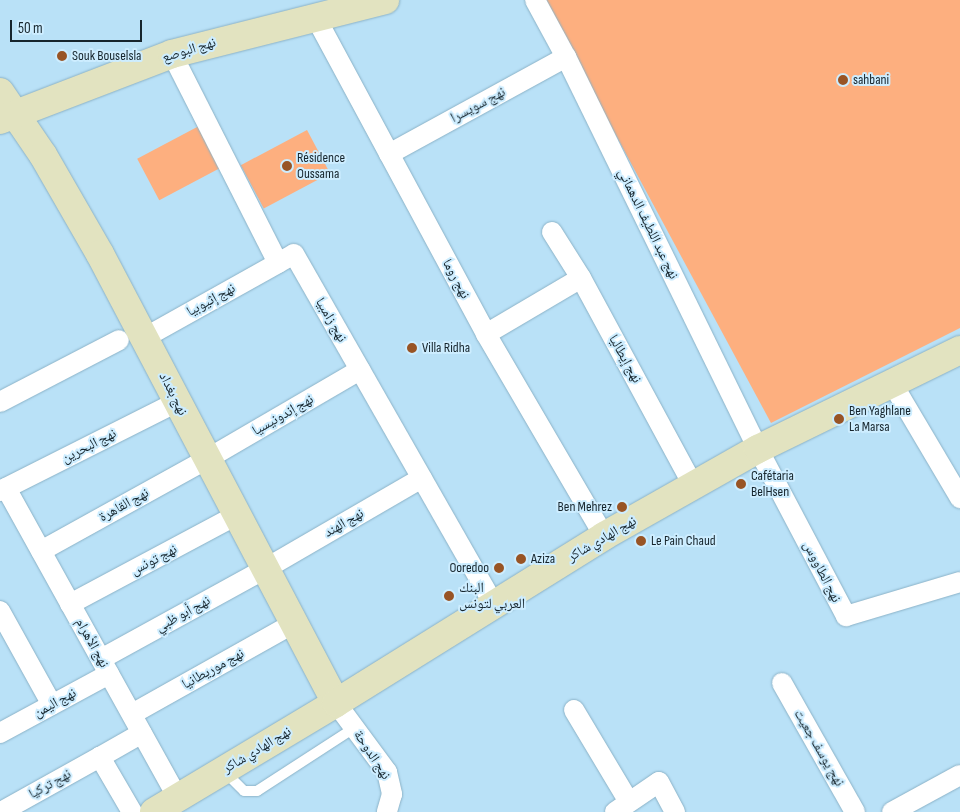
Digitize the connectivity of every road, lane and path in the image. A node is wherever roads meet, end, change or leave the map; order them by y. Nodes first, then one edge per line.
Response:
1 (385, 0) edge
2 (535, 0) edge
3 (316, 18) junction
4 (172, 54) junction
5 (566, 57) junction
6 (5, 109) edge
7 (389, 154) junction
8 (552, 232) dead end
9 (278, 263) junction
10 (580, 278) junction
11 (486, 334) junction
12 (132, 339) junction
13 (960, 350) edge
14 (360, 370) junction
15 (892, 383) junction
16 (0, 402) edge
17 (177, 402) junction
18 (758, 449) junction
19 (207, 459) junction
20 (422, 478) junction
21 (694, 487) junction
22 (3, 490) edge
23 (960, 498) edge
24 (237, 516) junction
25 (604, 536) junction
26 (41, 551) junction
27 (265, 569) junction
28 (960, 582) edge
29 (70, 604) junction
30 (494, 605) junction
31 (0, 611) edge
32 (294, 624) junction
33 (105, 666) junction
34 (782, 683) dead end
35 (336, 703) junction
36 (52, 705) junction
37 (574, 710) dead end
38 (132, 714) junction
39 (354, 728) junction
40 (0, 733) edge
41 (142, 733) junction
42 (100, 756) junction
43 (223, 770) junction
44 (960, 775) edge
45 (178, 798) junction
46 (622, 807) edge
47 (0, 812) edge
48 (132, 812) edge
49 (154, 812) edge
50 (387, 812) edge
51 (675, 812) edge
52 (855, 812) edge
53 (892, 812) edge

1 - 3 street, نهج البوصع
2 - 5 street, نهج عبد اللطيف الدهماني
3 - 4 street, نهج البوصع
3 - 7 street, نهج روما
4 - 6 street, نهج البوصع
4 - 9 street
5 - 7 street, نهج سويسرا
5 - 18 street, نهج عبد اللطيف الدهماني
6 - 12 street, نهج بغداد
7 - 11 street, نهج روما
8 - 10 street, نهج إيطاليا
9 - 12 street, نهج إثيوبيا
9 - 14 street, نهج زامبيا
10 - 11 street
10 - 21 street, نهج إيطاليا
11 - 25 street, نهج روما
12 - 16 street, نهج إثيوبيا
12 - 17 street, نهج بغداد
13 - 15 street, نهج الهادي شاكر
14 - 19 street, نهج إندونيسيا
14 - 20 street, نهج زامبيا
15 - 18 street, نهج الهادي شاكر
15 - 23 street
17 - 19 street, نهج بغداد
17 - 22 street, نهج البحرين
18 - 21 street, نهج الهادي شاكر
18 - 28 street, نهج الطاووس
19 - 24 street, نهج بغداد
19 - 26 street, نهج القاهرة
20 - 27 street, نهج الهند
20 - 30 street, نهج زامبيا
21 - 25 street, نهج الهادي شاكر
22 - 26 street, نهج الأهرام
24 - 27 street, نهج بغداد
24 - 29 street, نهج تونس
25 - 30 street, نهج الهادي شاكر
26 - 29 street, نهج الأهرام
27 - 32 street, نهج بغداد
27 - 33 street, نهج أبو ظبي
29 - 33 street, نهج الأهرام
30 - 35 street, نهج الهادي شاكر
31 - 36 street
32 - 35 street, نهج بغداد
32 - 38 street, نهج موريطانيا
33 - 36 street, نهج اليمن
33 - 38 street, نهج الأهرام
34 - 52 street, نهج يوسف جعيت
35 - 39 street, نهج الدوحة
35 - 43 street, نهج الهادي شاكر
36 - 40 street, نهج اليمن
37 - 46 street
38 - 41 street, نهج الأهرام
39 - 43 lane
39 - 50 street, نهج الدوحة
41 - 42 street, نهج تركيا
41 - 45 street, نهج الأهرام
42 - 47 street, نهج تركيا
42 - 48 street
43 - 45 street, نهج الهادي شاكر
44 - 53 street
45 - 49 street, نهج الهادي شاكر
46 - 51 street

